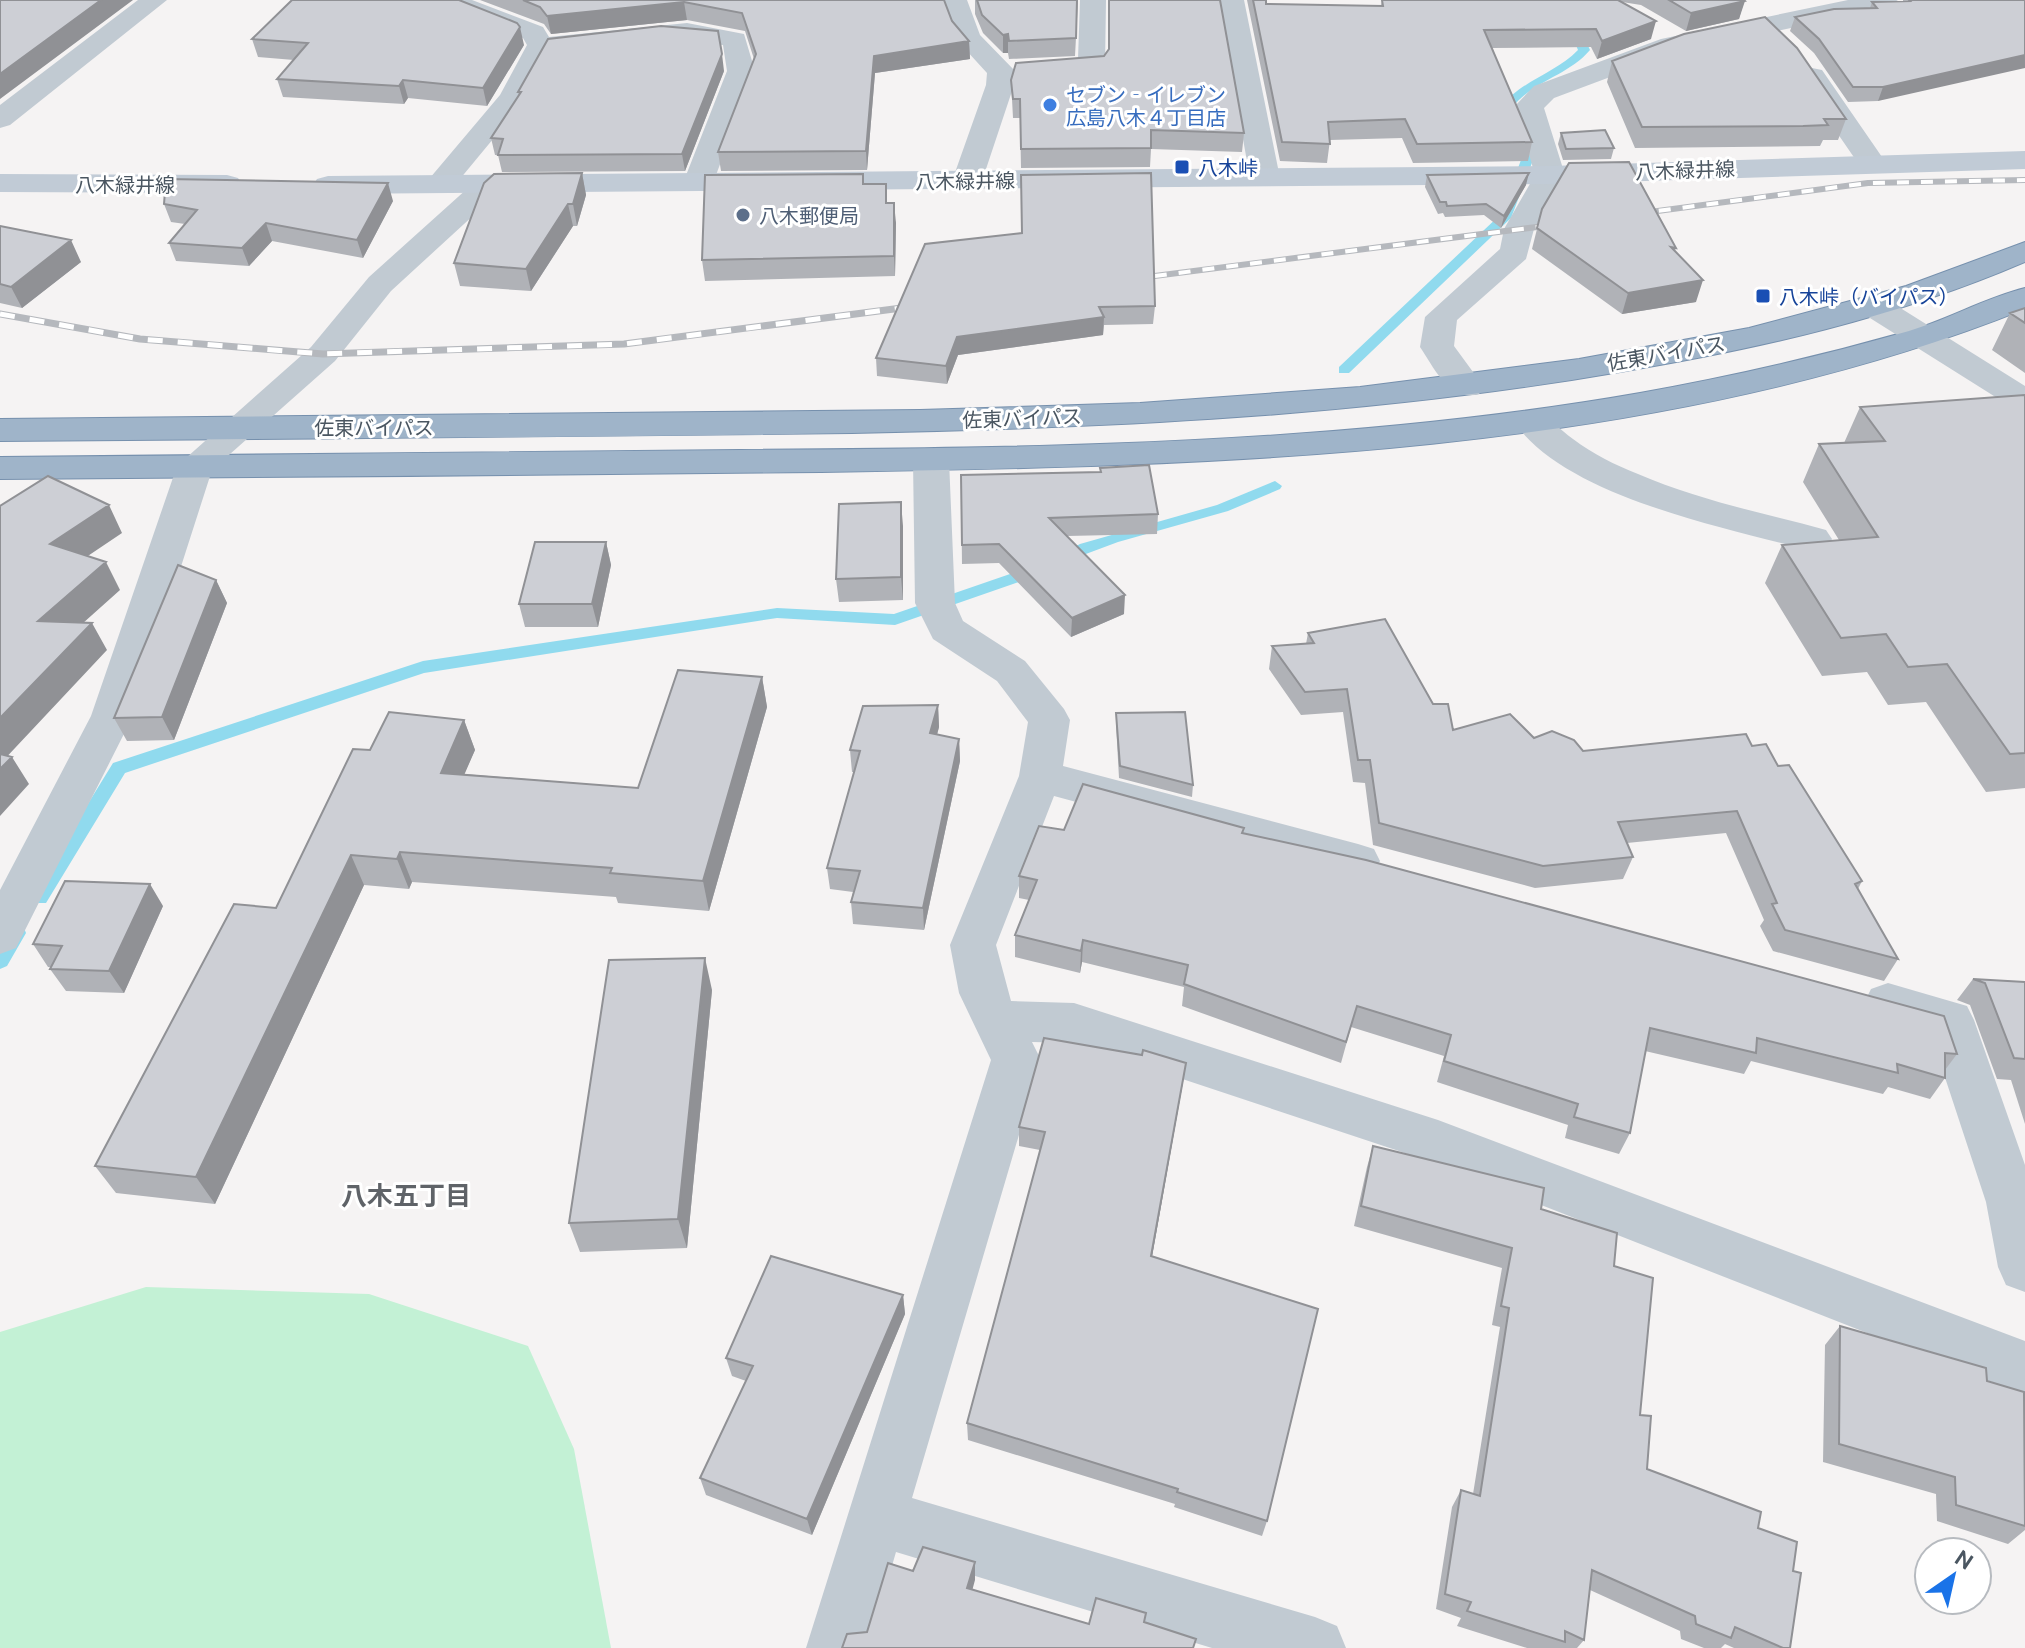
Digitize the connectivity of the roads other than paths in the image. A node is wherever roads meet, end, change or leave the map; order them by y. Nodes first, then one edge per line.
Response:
1 (154, 0) edge
2 (448, 0) edge
3 (1093, 0) edge
4 (1231, 0) edge
5 (1737, 0) edge
6 (1885, 0) edge
7 (963, 2) edge
8 (1649, 22) edge
9 (1762, 24) junction
10 (1681, 43) junction
11 (540, 45) junction
12 (1001, 71) junction
13 (0, 119) edge
14 (2025, 160) edge
15 (1872, 163) junction
16 (1550, 175) junction
17 (1265, 178) junction
18 (967, 181) junction
19 (0, 183) edge
20 (698, 183) junction
21 (251, 184) edge
22 (298, 184) edge
23 (439, 185) junction
24 (489, 185) junction
25 (2025, 251) edge
26 (2025, 298) edge
27 (1874, 306) junction
28 (1922, 338) junction
29 (1467, 387) junction
30 (2025, 401) edge
31 (1533, 423) junction
32 (243, 428) junction
33 (0, 430) edge
34 (931, 460) junction
35 (195, 466) junction
36 (0, 468) edge
37 (1813, 539) edge
38 (1040, 776) junction
39 (1394, 871) edge
40 (0, 935) edge
41 (1842, 991) edge
42 (996, 1021) junction
43 (2025, 1267) edge
44 (2025, 1368) edge
45 (878, 1517) junction
46 (837, 1648) edge
47 (1315, 1648) edge

1 - 13 street
2 - 11 street
3 - 12 street
4 - 17 street
5 - 9 street
6 - 9 street
7 - 12 street
8 - 10 street
9 - 10 street
9 - 15 street
10 - 16 street
11 - 20 street
11 - 23 street
12 - 18 street
14 - 15 main road, 八木緑井線
15 - 16 main road, 八木緑井線
16 - 17 main road, 八木緑井線
16 - 29 street
17 - 18 main road, 八木緑井線
18 - 20 main road, 八木緑井線
19 - 21 main road, 八木緑井線
20 - 24 main road, 八木緑井線
22 - 23 main road, 八木緑井線
23 - 24 main road, 八木緑井線
24 - 32 street
25 - 27 highway, 佐東バイパス
26 - 28 highway, 佐東バイパス
27 - 28 street
27 - 29 highway, 佐東バイパス
28 - 30 street
28 - 31 highway, 佐東バイパス
29 - 32 highway, 佐東バイパス
31 - 34 highway, 佐東バイパス
31 - 37 street
32 - 33 highway, 佐東バイパス
32 - 35 street
34 - 35 highway, 佐東バイパス
34 - 38 street
35 - 36 highway, 佐東バイパス
35 - 40 street
38 - 39 street
38 - 42 street
41 - 43 street
42 - 44 street
42 - 45 street
45 - 46 street
45 - 47 street

